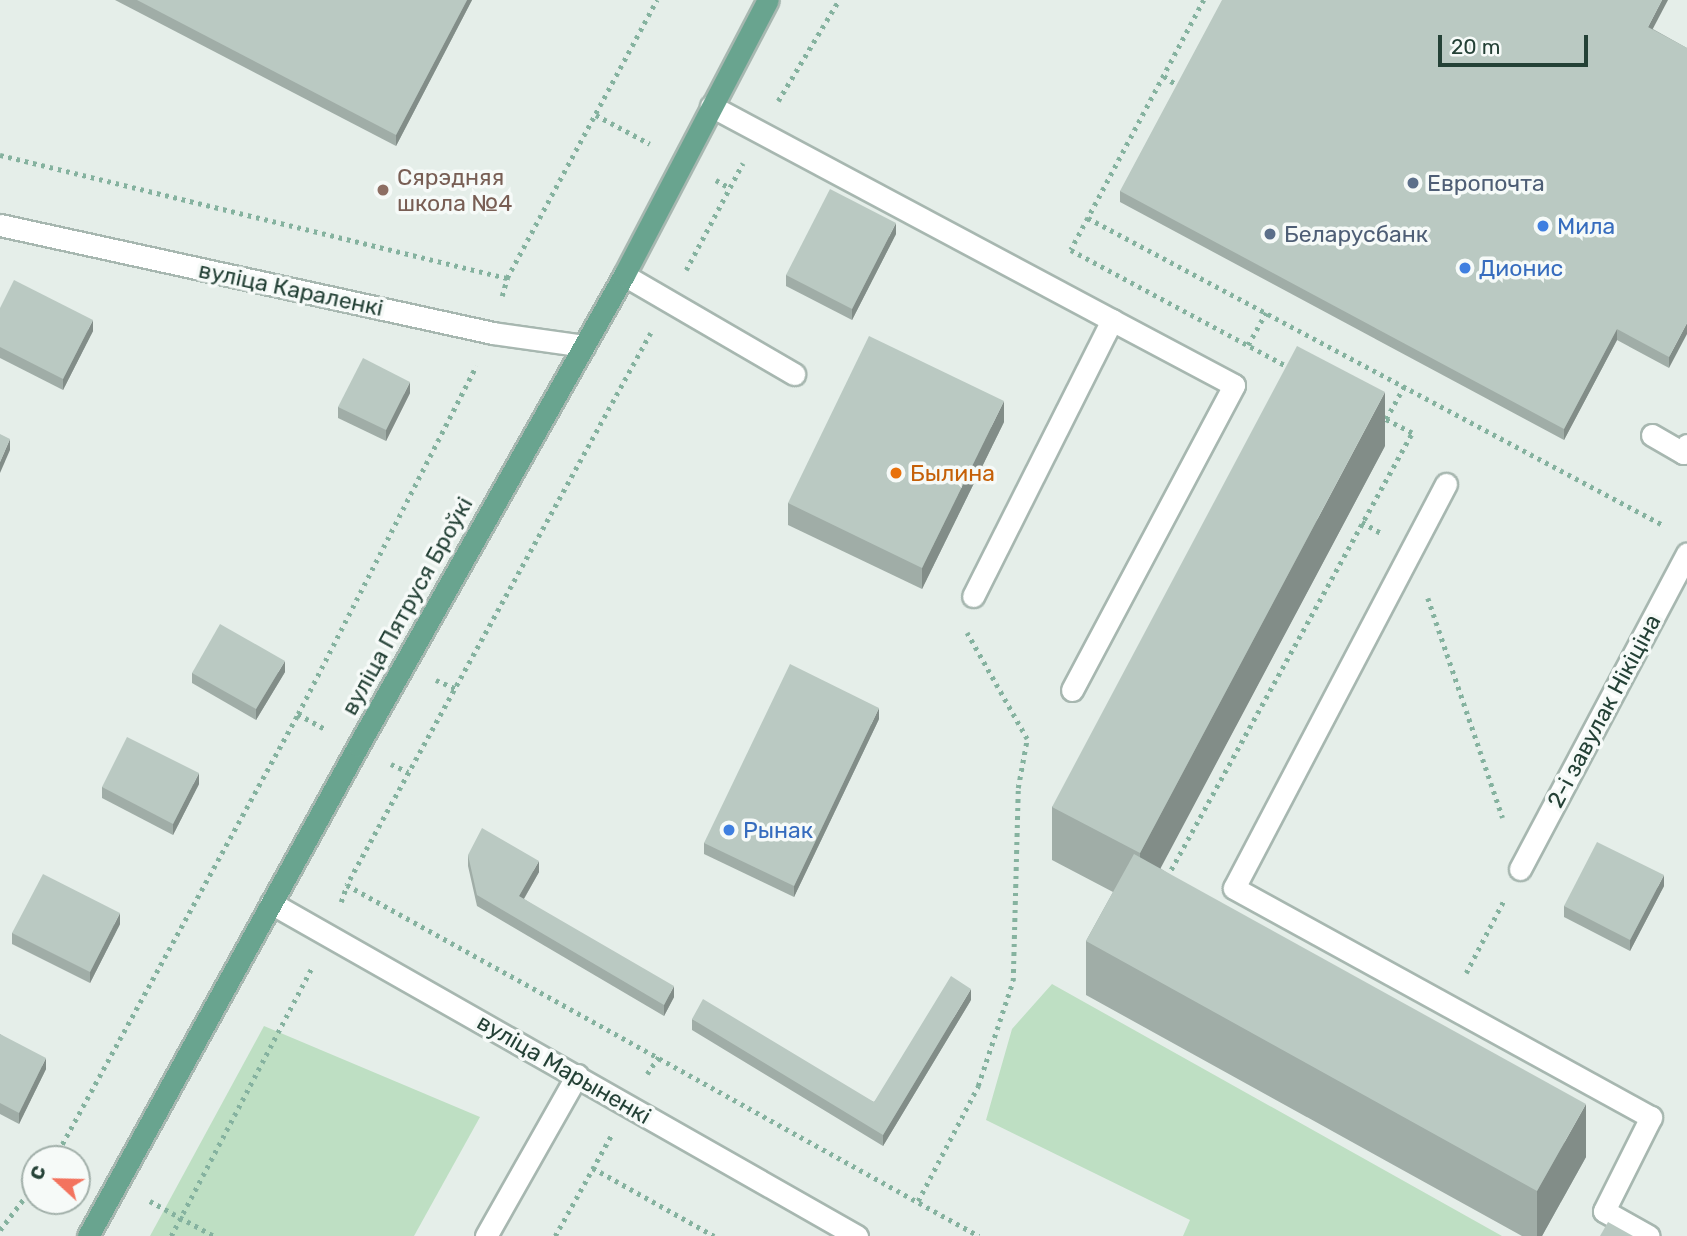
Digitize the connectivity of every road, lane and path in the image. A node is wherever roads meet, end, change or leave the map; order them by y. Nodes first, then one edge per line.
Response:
1 (657, 0) edge
2 (768, 0) edge
3 (839, 0) edge
4 (1204, 0) edge
5 (1164, 76) junction
6 (1182, 88) edge
7 (710, 106) junction
8 (759, 133) junction
9 (0, 155) edge
10 (0, 225) edge
11 (624, 275) junction
12 (507, 278) junction
13 (668, 301) junction
14 (1266, 313) junction
15 (1112, 320) junction
16 (493, 333) junction
17 (1248, 345) dead end
18 (584, 346) junction
19 (794, 374) dead end
20 (1404, 387) junction
21 (1385, 419) edge
22 (1652, 435) dead end
23 (1687, 445) edge
24 (1446, 484) dead end
25 (1362, 522) dead end
26 (1675, 531) dead end
27 (1412, 550) junction
28 (1687, 553) edge
29 (973, 596) joint
30 (1072, 690) dead end
31 (1520, 869) junction
32 (347, 885) junction
33 (271, 903) junction
34 (328, 936) junction
35 (1450, 1005) junction
36 (659, 1056) junction
37 (577, 1075) junction
38 (629, 1105) junction
39 (63, 1145) edge
40 (593, 1168) junction
41 (918, 1201) junction
42 (21, 1202) edge
43 (0, 1230) edge
44 (88, 1236) edge
45 (171, 1236) edge
46 (486, 1236) edge
47 (555, 1236) edge
48 (714, 1236) edge
49 (857, 1236) edge
50 (979, 1236) edge
51 (1649, 1236) edge

1 - 12 path
2 - 7 main road, вуліца Пятруся Броўкі
3 - 8 path
4 - 5 path
5 - 6 path
5 - 14 path
7 - 8 street
7 - 11 main road, вуліца Пятруся Броўкі
8 - 13 path
8 - 15 street
9 - 12 path
10 - 16 street, вуліца Караленкі
11 - 13 street
11 - 18 main road, вуліца Пятруся Броўкі
12 - 16 path
13 - 19 street
13 - 32 path
14 - 17 path
14 - 20 path
15 - 29 street
15 - 30 street
16 - 18 street, вуліца Караленкі
16 - 39 path
18 - 33 main road, вуліца Пятруся Броўкі
20 - 21 path
20 - 26 path
22 - 23 street
24 - 27 street
25 - 27 path
27 - 31 path
27 - 35 street
28 - 31 street, 2-і завулак Нікіціна
29 - 41 path
31 - 35 path
32 - 34 path
32 - 36 path
33 - 34 street, вуліца Марыненкі
33 - 44 main road, вуліца Пятруся Броўкі
34 - 37 street, вуліца Марыненкі
34 - 45 path
35 - 51 street
36 - 38 path
36 - 41 path
37 - 38 street, вуліца Марыненкі
37 - 46 street
38 - 40 path
38 - 49 street, вуліца Марыненкі
40 - 47 path
40 - 48 path
41 - 50 path
42 - 43 path

